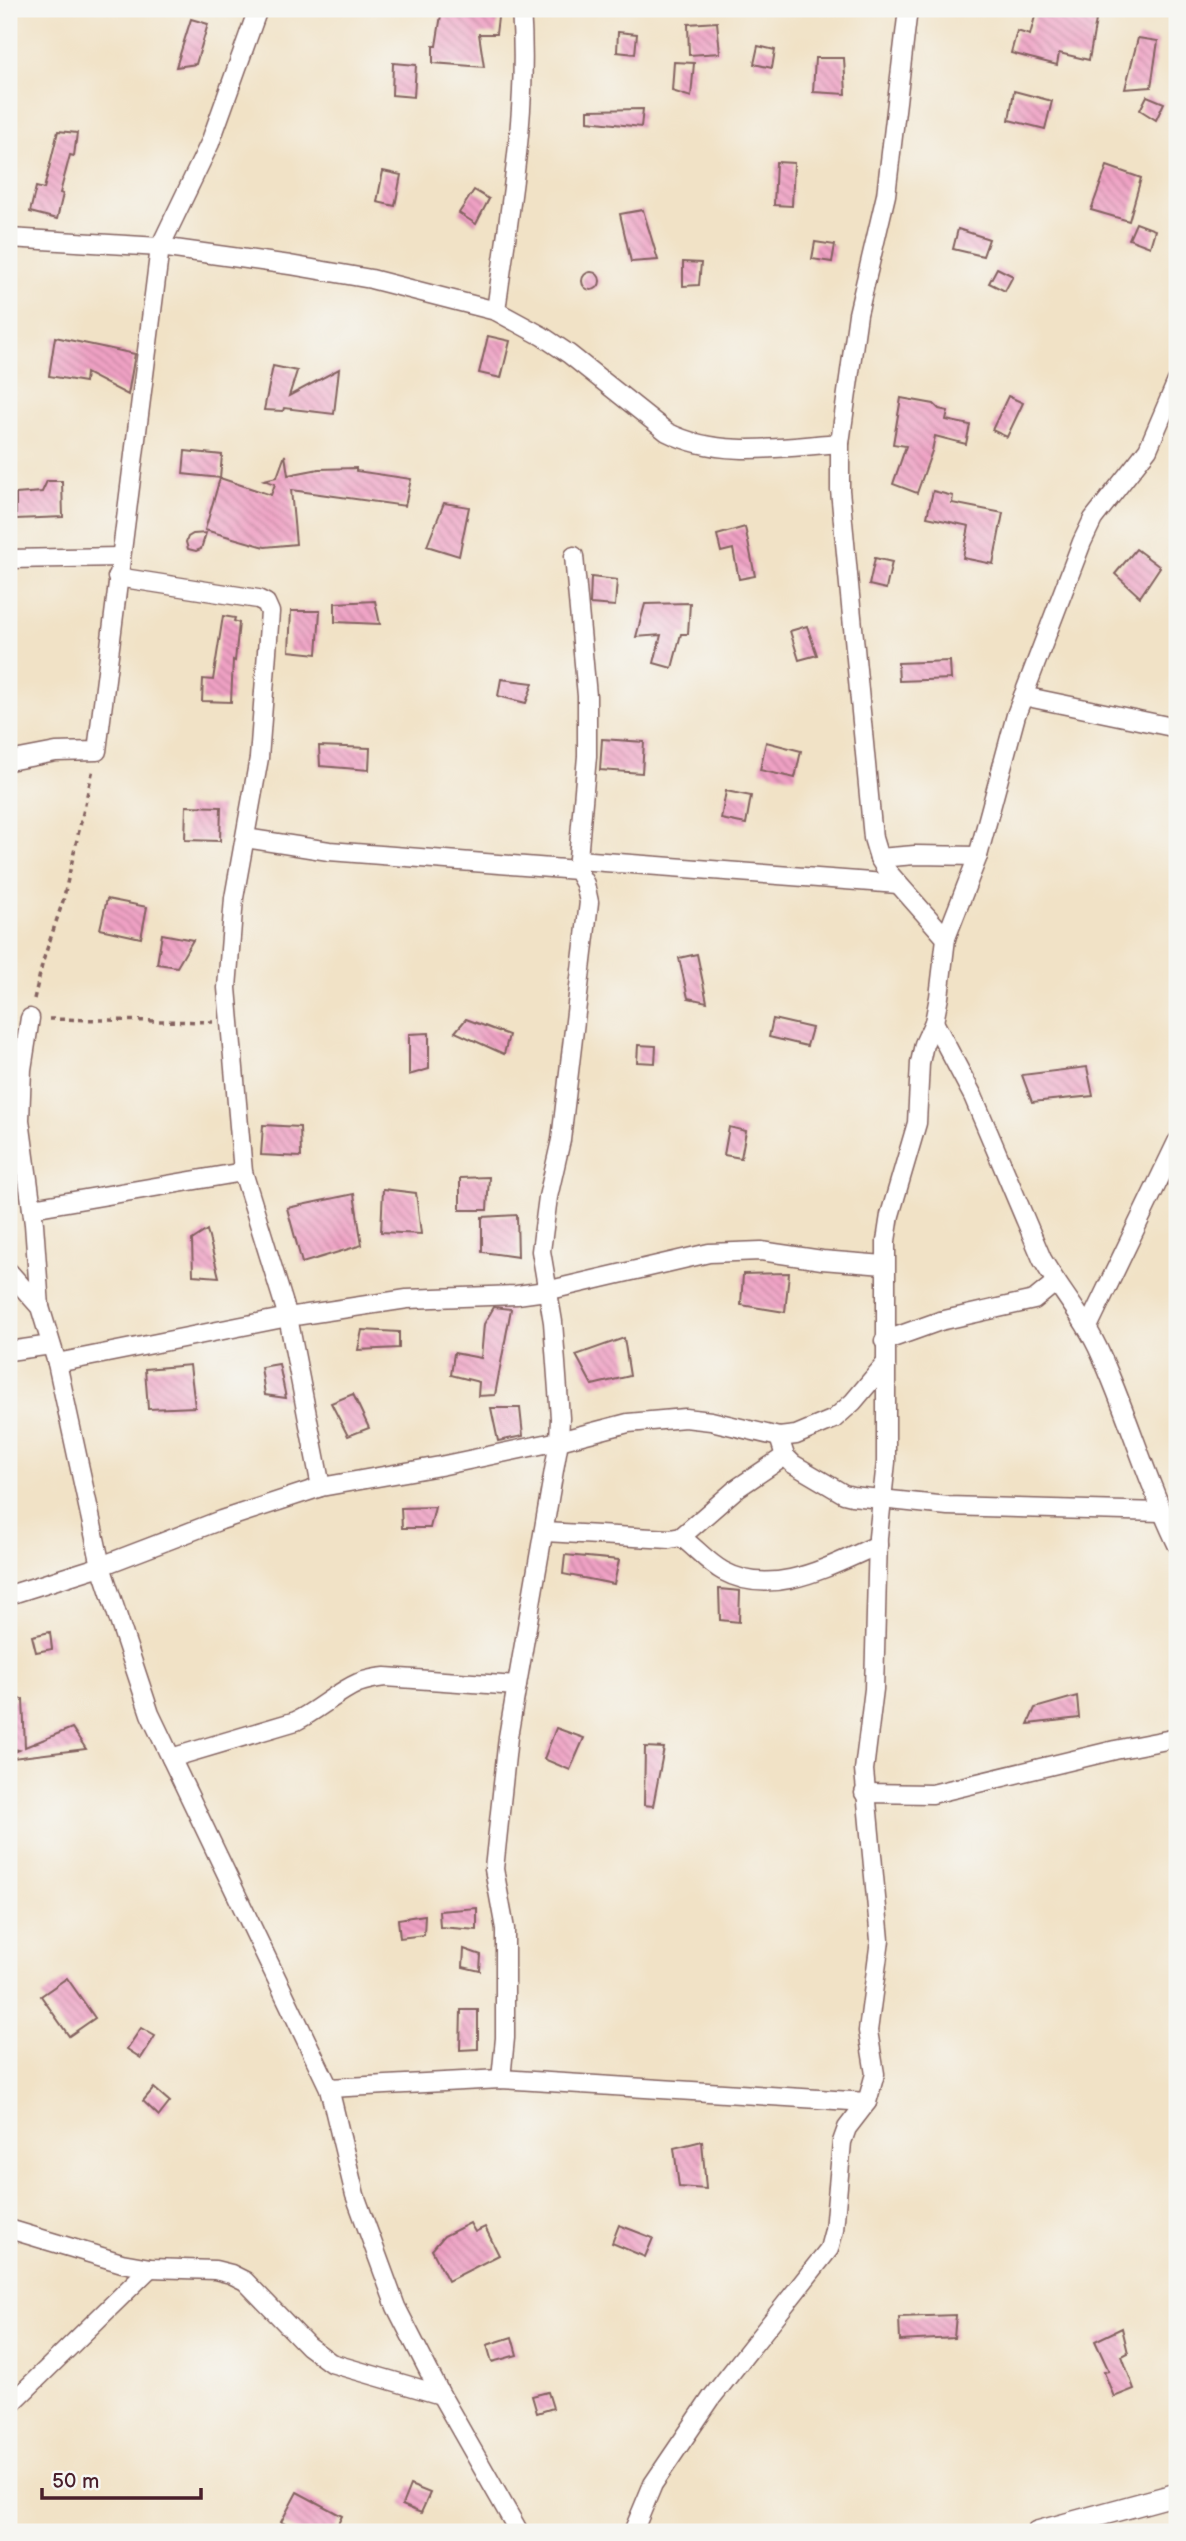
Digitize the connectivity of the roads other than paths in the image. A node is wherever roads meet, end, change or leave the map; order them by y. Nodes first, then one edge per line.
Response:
1 (258, 9) edge
2 (521, 9) edge
3 (908, 9) edge
4 (9, 238) edge
5 (160, 247) junction
6 (496, 311) junction
7 (1177, 381) edge
8 (840, 443) junction
9 (574, 556) dead end
10 (120, 557) junction
11 (9, 559) edge
12 (117, 577) junction
13 (1023, 696) junction
14 (1177, 728) edge
15 (9, 761) edge
16 (245, 838) junction
17 (978, 856) junction
18 (879, 858) junction
19 (578, 865) junction
20 (898, 884) junction
21 (946, 938) junction
22 (30, 1018) road end
23 (934, 1022) junction
24 (1177, 1142) edge
25 (243, 1172) junction
26 (32, 1208) junction
27 (884, 1265) junction
28 (9, 1272) edge
29 (1055, 1282) junction
30 (546, 1291) junction
31 (40, 1307) junction
32 (288, 1317) junction
33 (1088, 1327) junction
34 (884, 1341) junction
35 (51, 1345) junction
36 (9, 1351) edge
37 (57, 1363) junction
38 (885, 1364) junction
39 (779, 1437) junction
40 (559, 1441) junction
41 (785, 1456) junction
42 (321, 1487) junction
43 (882, 1500) junction
44 (1161, 1512) junction
45 (545, 1532) junction
46 (681, 1537) junction
47 (1177, 1544) edge
48 (878, 1545) junction
49 (101, 1566) junction
50 (9, 1595) edge
51 (517, 1686) junction
52 (1177, 1738) edge
53 (171, 1758) junction
54 (864, 1794) junction
55 (501, 2079) junction
56 (330, 2088) junction
57 (867, 2102) junction
58 (9, 2229) edge
59 (150, 2267) junction
60 (441, 2395) junction
61 (9, 2406) edge
62 (1177, 2494) edge
63 (519, 2532) edge
64 (633, 2532) edge
65 (1037, 2532) edge

1 - 5 street
2 - 6 street
3 - 8 street
4 - 5 street
5 - 6 street
5 - 10 street
6 - 8 street
7 - 13 street
8 - 18 street
9 - 19 street
10 - 11 street
10 - 12 street
12 - 15 street
12 - 16 street
13 - 14 street
13 - 17 street
16 - 19 street
16 - 25 street
17 - 18 street
17 - 21 street
18 - 20 street
19 - 20 street
19 - 30 street
20 - 21 street
21 - 23 street
22 - 26 street
23 - 27 street
23 - 29 street
24 - 33 street
25 - 26 street
25 - 32 street
26 - 31 street
27 - 30 street
27 - 34 street
28 - 31 street
29 - 33 street
29 - 34 street
30 - 32 street
30 - 40 street
31 - 35 street
32 - 37 street
32 - 42 street
33 - 44 street
34 - 38 street
35 - 36 street
35 - 37 street
37 - 49 street
38 - 39 street
38 - 43 street
39 - 40 street
39 - 41 street
40 - 42 street
40 - 45 street
41 - 43 street
41 - 46 street
42 - 49 street
43 - 44 street
43 - 48 street
44 - 47 street
45 - 46 street
45 - 51 street
46 - 48 street
48 - 54 street
49 - 50 street
49 - 53 street
51 - 53 street
51 - 55 street
52 - 54 street
53 - 56 street
54 - 57 street
55 - 56 street
55 - 57 street
56 - 60 street
57 - 64 street
58 - 59 street
59 - 60 street
59 - 61 street
60 - 63 street
62 - 65 street

